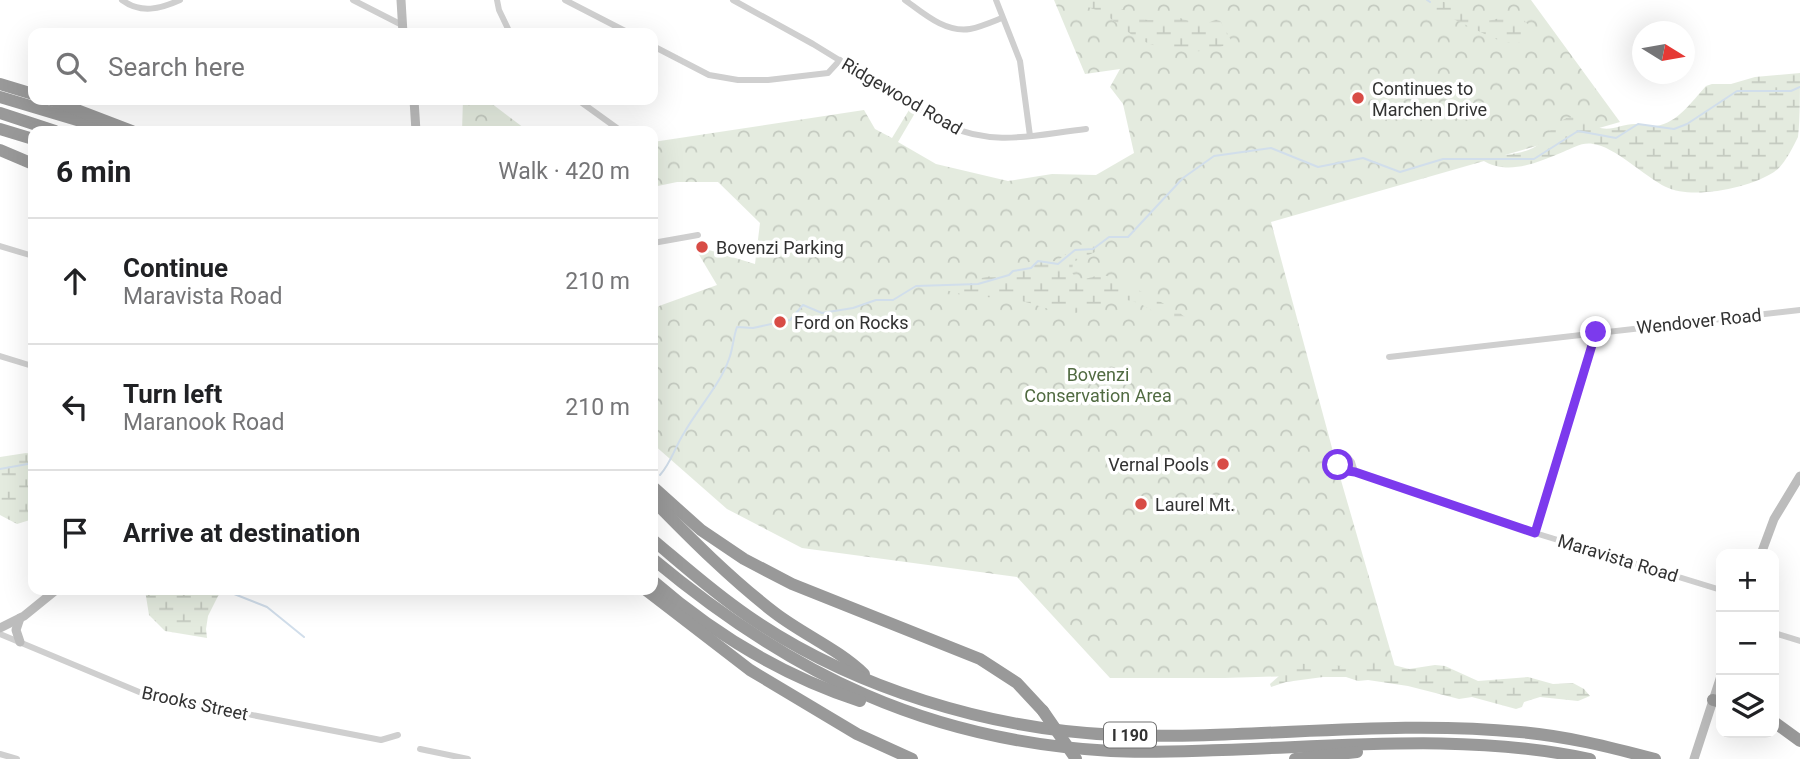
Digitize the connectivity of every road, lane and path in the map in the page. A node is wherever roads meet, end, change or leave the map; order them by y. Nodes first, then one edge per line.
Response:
1 (122, 0) edge
2 (180, 0) edge
3 (354, 0) edge
4 (401, 0) edge
5 (497, 0) edge
6 (565, 0) edge
7 (733, 0) edge
8 (905, 0) edge
9 (996, 0) edge
10 (1002, 18) junction
11 (400, 28) edge
12 (402, 28) edge
13 (508, 28) edge
14 (619, 28) edge
15 (658, 49) edge
16 (840, 61) junction
17 (0, 84) edge
18 (28, 92) edge
19 (0, 97) edge
20 (64, 105) edge
21 (414, 105) edge
22 (585, 105) edge
23 (0, 113) edge
24 (40, 126) edge
25 (97, 126) edge
26 (119, 126) edge
27 (416, 126) edge
28 (614, 126) edge
29 (0, 129) edge
30 (1086, 129) dead end
31 (1030, 136) junction
32 (28, 137) edge
33 (0, 150) edge
34 (0, 157) edge
35 (28, 163) edge
36 (28, 164) edge
37 (698, 235) dead end
38 (658, 242) edge
39 (0, 246) edge
40 (28, 254) edge
41 (1800, 310) edge
42 (1596, 332) junction
43 (0, 356) edge
44 (1389, 357) dead end
45 (28, 365) edge
46 (1355, 472) dead end
47 (1800, 475) edge
48 (658, 491) edge
49 (658, 505) edge
50 (1535, 533) junction
51 (658, 544) edge
52 (1763, 549) edge
53 (658, 563) edge
54 (658, 585) edge
55 (1716, 588) edge
56 (49, 595) edge
57 (652, 595) edge
58 (19, 618) junction
59 (0, 628) edge
60 (0, 634) edge
61 (1779, 635) edge
62 (1800, 641) edge
63 (20, 642) junction
64 (872, 682) junction
65 (1716, 703) edge
66 (896, 708) junction
67 (1779, 726) edge
68 (398, 735) dead end
69 (1800, 741) edge
70 (1397, 743) junction
71 (420, 749) dead end
72 (0, 754) edge
73 (17, 759) edge
74 (468, 759) edge
75 (912, 759) edge
76 (1076, 759) edge
77 (1295, 759) edge
78 (1590, 759) edge
79 (1655, 759) edge
80 (1694, 759) edge

1 - 2 street
3 - 11 street
4 - 12 main road
5 - 13 street
6 - 14 street
7 - 16 street, Ridgewood Road
8 - 10 street
9 - 10 street
10 - 31 street
15 - 16 street
16 - 31 street, Ridgewood Road
17 - 18 highway
19 - 25 highway
20 - 26 highway
21 - 27 main road
22 - 28 street
23 - 24 highway
29 - 32 highway
30 - 31 street, Ridgewood Road
33 - 35 highway
34 - 36 highway
37 - 38 street
39 - 40 street
41 - 42 street, Wendover Road
42 - 44 street, Wendover Road
42 - 50 street
43 - 45 street
46 - 50 street, Maravista Road
47 - 52 main road
48 - 76 highway, bridge
49 - 64 highway
50 - 55 street, Maravista Road
51 - 64 highway, I 190
53 - 66 highway, I 190
54 - 66 highway
56 - 58 main road
57 - 75 highway
58 - 59 main road
58 - 63 main road
60 - 63 street, Brooks Street
61 - 62 street
63 - 68 street, Brooks Street
64 - 79 highway, I 190
65 - 80 main road
66 - 70 highway, I 190
67 - 69 highway
70 - 77 highway
70 - 78 highway, I 190
71 - 74 street
72 - 73 street

